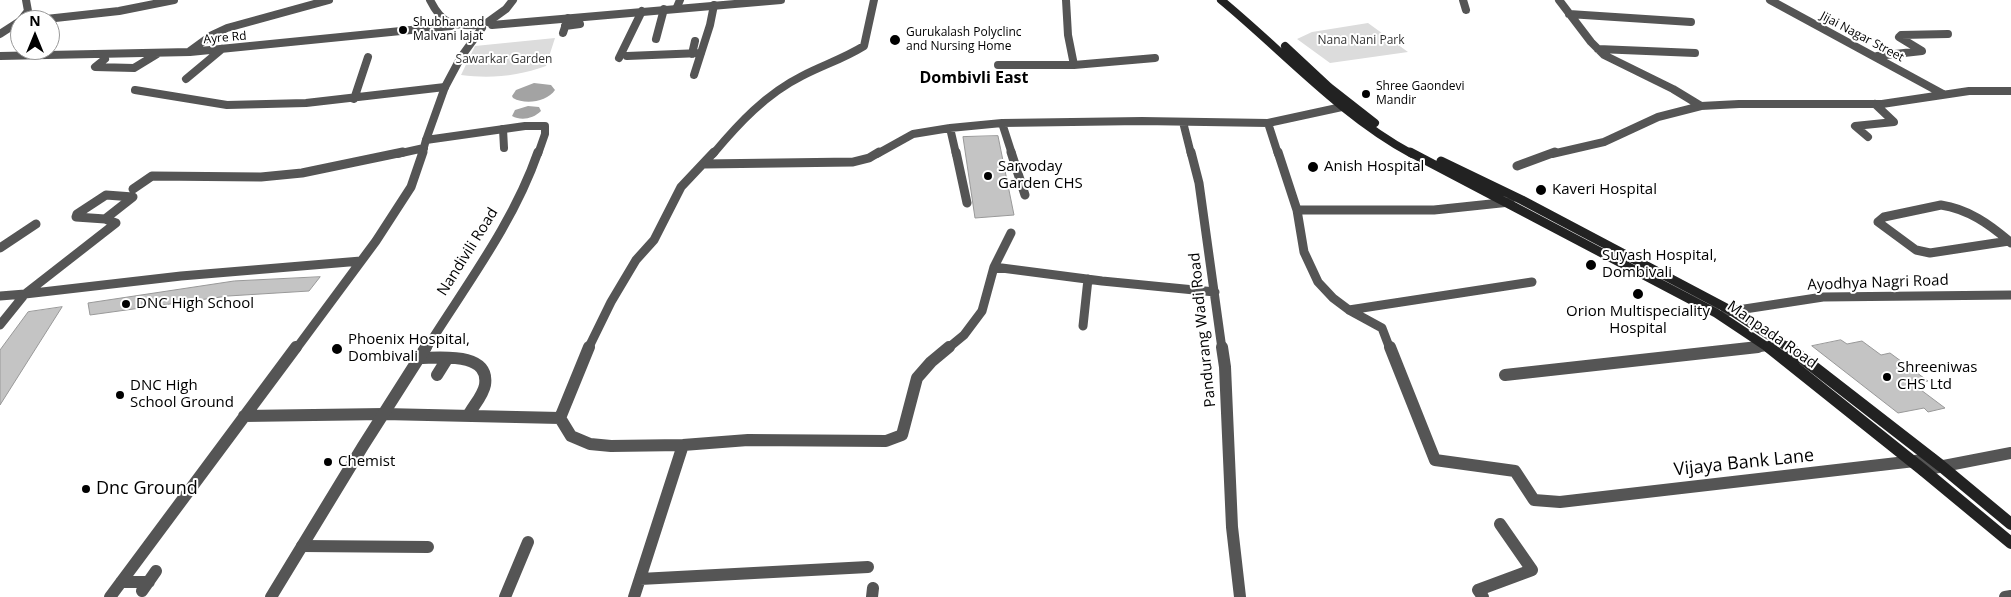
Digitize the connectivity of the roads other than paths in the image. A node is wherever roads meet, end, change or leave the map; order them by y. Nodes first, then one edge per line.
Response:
1 (174, 0) edge
2 (329, 0) edge
3 (430, 0) edge
4 (513, 0) edge
5 (680, 0) edge
6 (781, 0) edge
7 (874, 0) edge
8 (1066, 0) edge
9 (1221, 0) edge
10 (1231, 0) edge
11 (1463, 0) edge
12 (1559, 0) edge
13 (1770, 0) edge
14 (714, 5) junction
15 (677, 7) junction
16 (664, 8) junction
17 (1466, 10) dead end
18 (642, 11) junction
19 (1569, 14) junction
20 (60, 18) edge
21 (568, 18) junction
22 (1691, 22) dead end
23 (490, 23) junction
24 (580, 24) dead end
25 (451, 26) junction
26 (565, 26) junction
27 (479, 27) junction
28 (563, 33) dead end
29 (1948, 34) dead end
30 (656, 39) dead end
31 (695, 40) dead end
32 (222, 49) junction
33 (1598, 49) junction
34 (190, 52) junction
35 (158, 53) junction
36 (701, 53) junction
37 (692, 54) junction
38 (1695, 54) dead end
39 (0, 56) edge
40 (627, 56) dead end
41 (1877, 56) junction
42 (368, 57) dead end
43 (619, 58) dead end
44 (1155, 58) dead end
45 (105, 59) dead end
46 (998, 65) dead end
47 (1074, 66) junction
48 (694, 74) dead end
49 (186, 79) dead end
50 (445, 87) junction
51 (135, 90) dead end
52 (2011, 91) edge
53 (1943, 94) junction
54 (354, 99) junction
55 (1875, 104) junction
56 (1347, 106) junction
57 (1701, 106) junction
58 (1183, 122) junction
59 (1002, 123) junction
60 (1268, 123) junction
61 (950, 128) junction
62 (503, 129) junction
63 (1868, 137) dead end
64 (425, 144) junction
65 (504, 148) dead end
66 (1436, 162) junction
67 (704, 164) junction
68 (1516, 166) dead end
69 (133, 189) dead end
70 (1025, 195) dead end
71 (1522, 200) junction
72 (967, 203) dead end
73 (1509, 203) junction
74 (1297, 210) junction
75 (105, 219) junction
76 (36, 224) dead end
77 (1011, 233) dead end
78 (1583, 234) junction
79 (1571, 238) junction
80 (2010, 242) edge
81 (0, 248) edge
82 (361, 261) junction
83 (1636, 261) junction
84 (994, 267) junction
85 (1627, 267) junction
86 (1088, 279) junction
87 (1532, 282) dead end
88 (1215, 292) junction
89 (25, 294) junction
90 (2011, 295) edge
91 (0, 296) edge
92 (1349, 310) junction
93 (1730, 310) junction
94 (1716, 313) junction
95 (0, 325) edge
96 (1082, 326) dead end
97 (1784, 345) junction
98 (1768, 347) junction
99 (419, 358) junction
100 (447, 359) junction
101 (437, 375) dead end
102 (1505, 375) dead end
103 (384, 414) junction
104 (244, 416) junction
105 (468, 416) junction
106 (560, 418) junction
107 (683, 445) junction
108 (2011, 454) edge
109 (1912, 462) junction
110 (1936, 462) junction
111 (1922, 470) junction
112 (1500, 524) dead end
113 (2011, 524) edge
114 (528, 542) dead end
115 (2011, 544) edge
116 (302, 546) junction
117 (428, 546) dead end
118 (868, 568) dead end
119 (640, 580) junction
120 (149, 581) dead end
121 (121, 582) junction
122 (2011, 596) edge
123 (110, 597) edge
124 (271, 597) edge
125 (505, 597) edge
126 (634, 597) edge
127 (1240, 597) edge
128 (1483, 597) edge
129 (2005, 597) edge

1 - 20 street
2 - 34 street
3 - 25 street
4 - 23 street
5 - 15 street
6 - 14 street
7 - 67 street
8 - 47 street
9 - 56 main road, Manpada Road
10 - 56 main road, Manpada Road
11 - 17 street
12 - 19 street
13 - 41 street, Jijai Nagar Street
14 - 15 street
14 - 36 street
15 - 16 street
16 - 18 street
16 - 30 street
18 - 21 street
18 - 43 street
19 - 22 street
19 - 33 street
21 - 23 street
21 - 26 street
23 - 27 street, Ayre Rd
24 - 26 street
25 - 27 street, Ayre Rd
25 - 32 street, Ayre Rd
26 - 28 street
27 - 50 street
29 - 41 street
31 - 37 street
32 - 34 street, Ayre Rd
32 - 49 street
33 - 38 street
33 - 57 street
34 - 35 street, Ayre Rd
35 - 39 street, Ayre Rd
35 - 45 street
36 - 37 street
36 - 48 street
37 - 40 street
41 - 53 street, Jijai Nagar Street
42 - 54 street
44 - 47 street
46 - 47 street
50 - 54 street
50 - 64 street
51 - 54 street
52 - 53 street
53 - 55 street
55 - 57 street
55 - 63 street
56 - 60 street
56 - 66 main road, Manpada Road
57 - 68 street
58 - 59 street
58 - 60 street
58 - 88 street, Pandurang Wadi Road
59 - 61 street
59 - 70 street
60 - 74 street
61 - 67 street
61 - 72 street
62 - 64 street, Nandivili Road
62 - 65 street
62 - 99 street, Nandivili Road
64 - 69 street, Nandivili Road
64 - 82 street
66 - 71 main road, Manpada Road
66 - 73 main road, Manpada Road
67 - 106 street
71 - 73 street
71 - 78 main road, Manpada Road
73 - 74 street
73 - 79 main road, Manpada Road
74 - 92 street
75 - 75 street
75 - 89 street
76 - 81 street
77 - 84 street
78 - 79 street
78 - 83 main road, Manpada Road
79 - 85 main road, Manpada Road
80 - 80 street
82 - 89 street
82 - 104 street
83 - 85 main road
83 - 93 main road, Manpada Road
84 - 86 street
84 - 107 street
85 - 94 main road, Manpada Road
86 - 88 street
86 - 96 street
87 - 92 street
88 - 127 street, Pandurang Wadi Road
89 - 91 street
89 - 95 street
90 - 93 street, Ayodhya Nagri Road
92 - 109 street, Vijaya Bank Lane
93 - 94 street, Ayodhya Nagri Road
93 - 97 main road, Manpada Road
94 - 98 main road, Manpada Road
97 - 98 street
97 - 110 main road, Manpada Road
98 - 102 street
98 - 109 main road, Manpada Road
99 - 100 street
99 - 103 street, Nandivili Road
100 - 101 street
100 - 105 street
103 - 104 street
103 - 105 street
103 - 116 street, Nandivili Road
104 - 121 street
105 - 106 street
106 - 107 street
107 - 119 street
108 - 110 street
109 - 110 street, Vijaya Bank Lane
109 - 111 main road, Manpada Road
110 - 111 street
110 - 113 main road, Manpada Road
111 - 115 main road, Manpada Road
112 - 128 street
114 - 125 street
116 - 117 street
116 - 124 street, Nandivili Road
118 - 119 street
119 - 126 street
120 - 121 street
121 - 123 street
122 - 129 street

